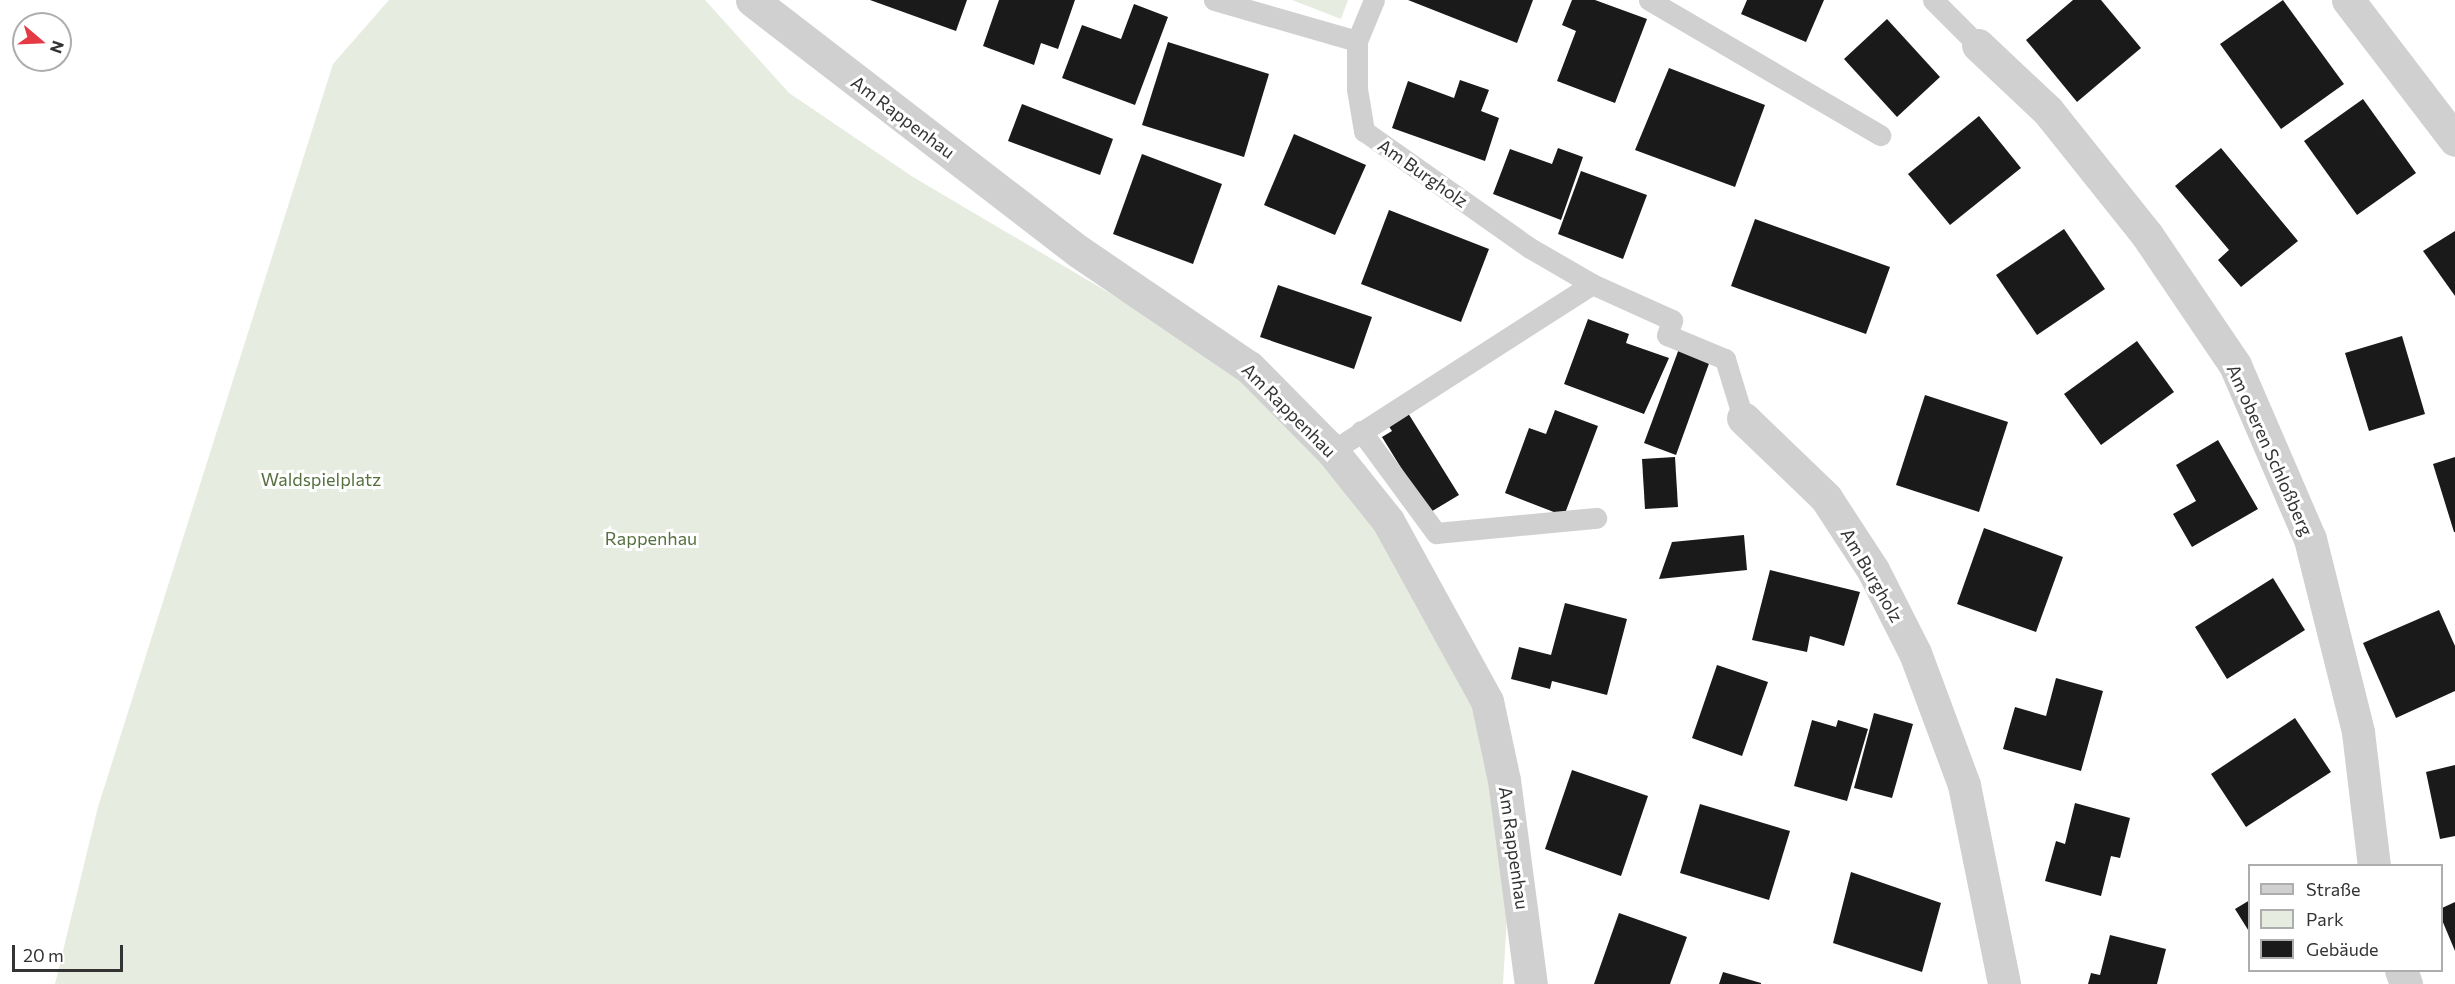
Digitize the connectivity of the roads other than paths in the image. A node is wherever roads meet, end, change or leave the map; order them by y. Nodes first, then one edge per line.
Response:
1 (752, 0) edge
2 (1214, 0) edge
3 (1374, 0) edge
4 (1649, 0) edge
5 (1933, 0) edge
6 (2348, 0) edge
7 (1357, 41) junction
8 (1978, 45) joint
9 (1880, 135) dead end
10 (2455, 140) edge
11 (1592, 284) junction
12 (1743, 418) joint
13 (1361, 431) junction
14 (1332, 451) junction
15 (1596, 518) dead end
16 (2374, 864) edge
17 (1531, 984) edge
18 (2004, 984) edge

1 - 14 street, Am Rappenhau
2 - 7 lane
3 - 7 lane
4 - 9 lane
5 - 8 lane
6 - 10 street
7 - 11 lane, Am Burgholz
8 - 16 street, Am oberen Schloßberg
11 - 12 lane, Am Burgholz
11 - 13 lane
12 - 18 street, Am Burgholz
13 - 14 lane
13 - 15 lane
14 - 17 street, Am Rappenhau

